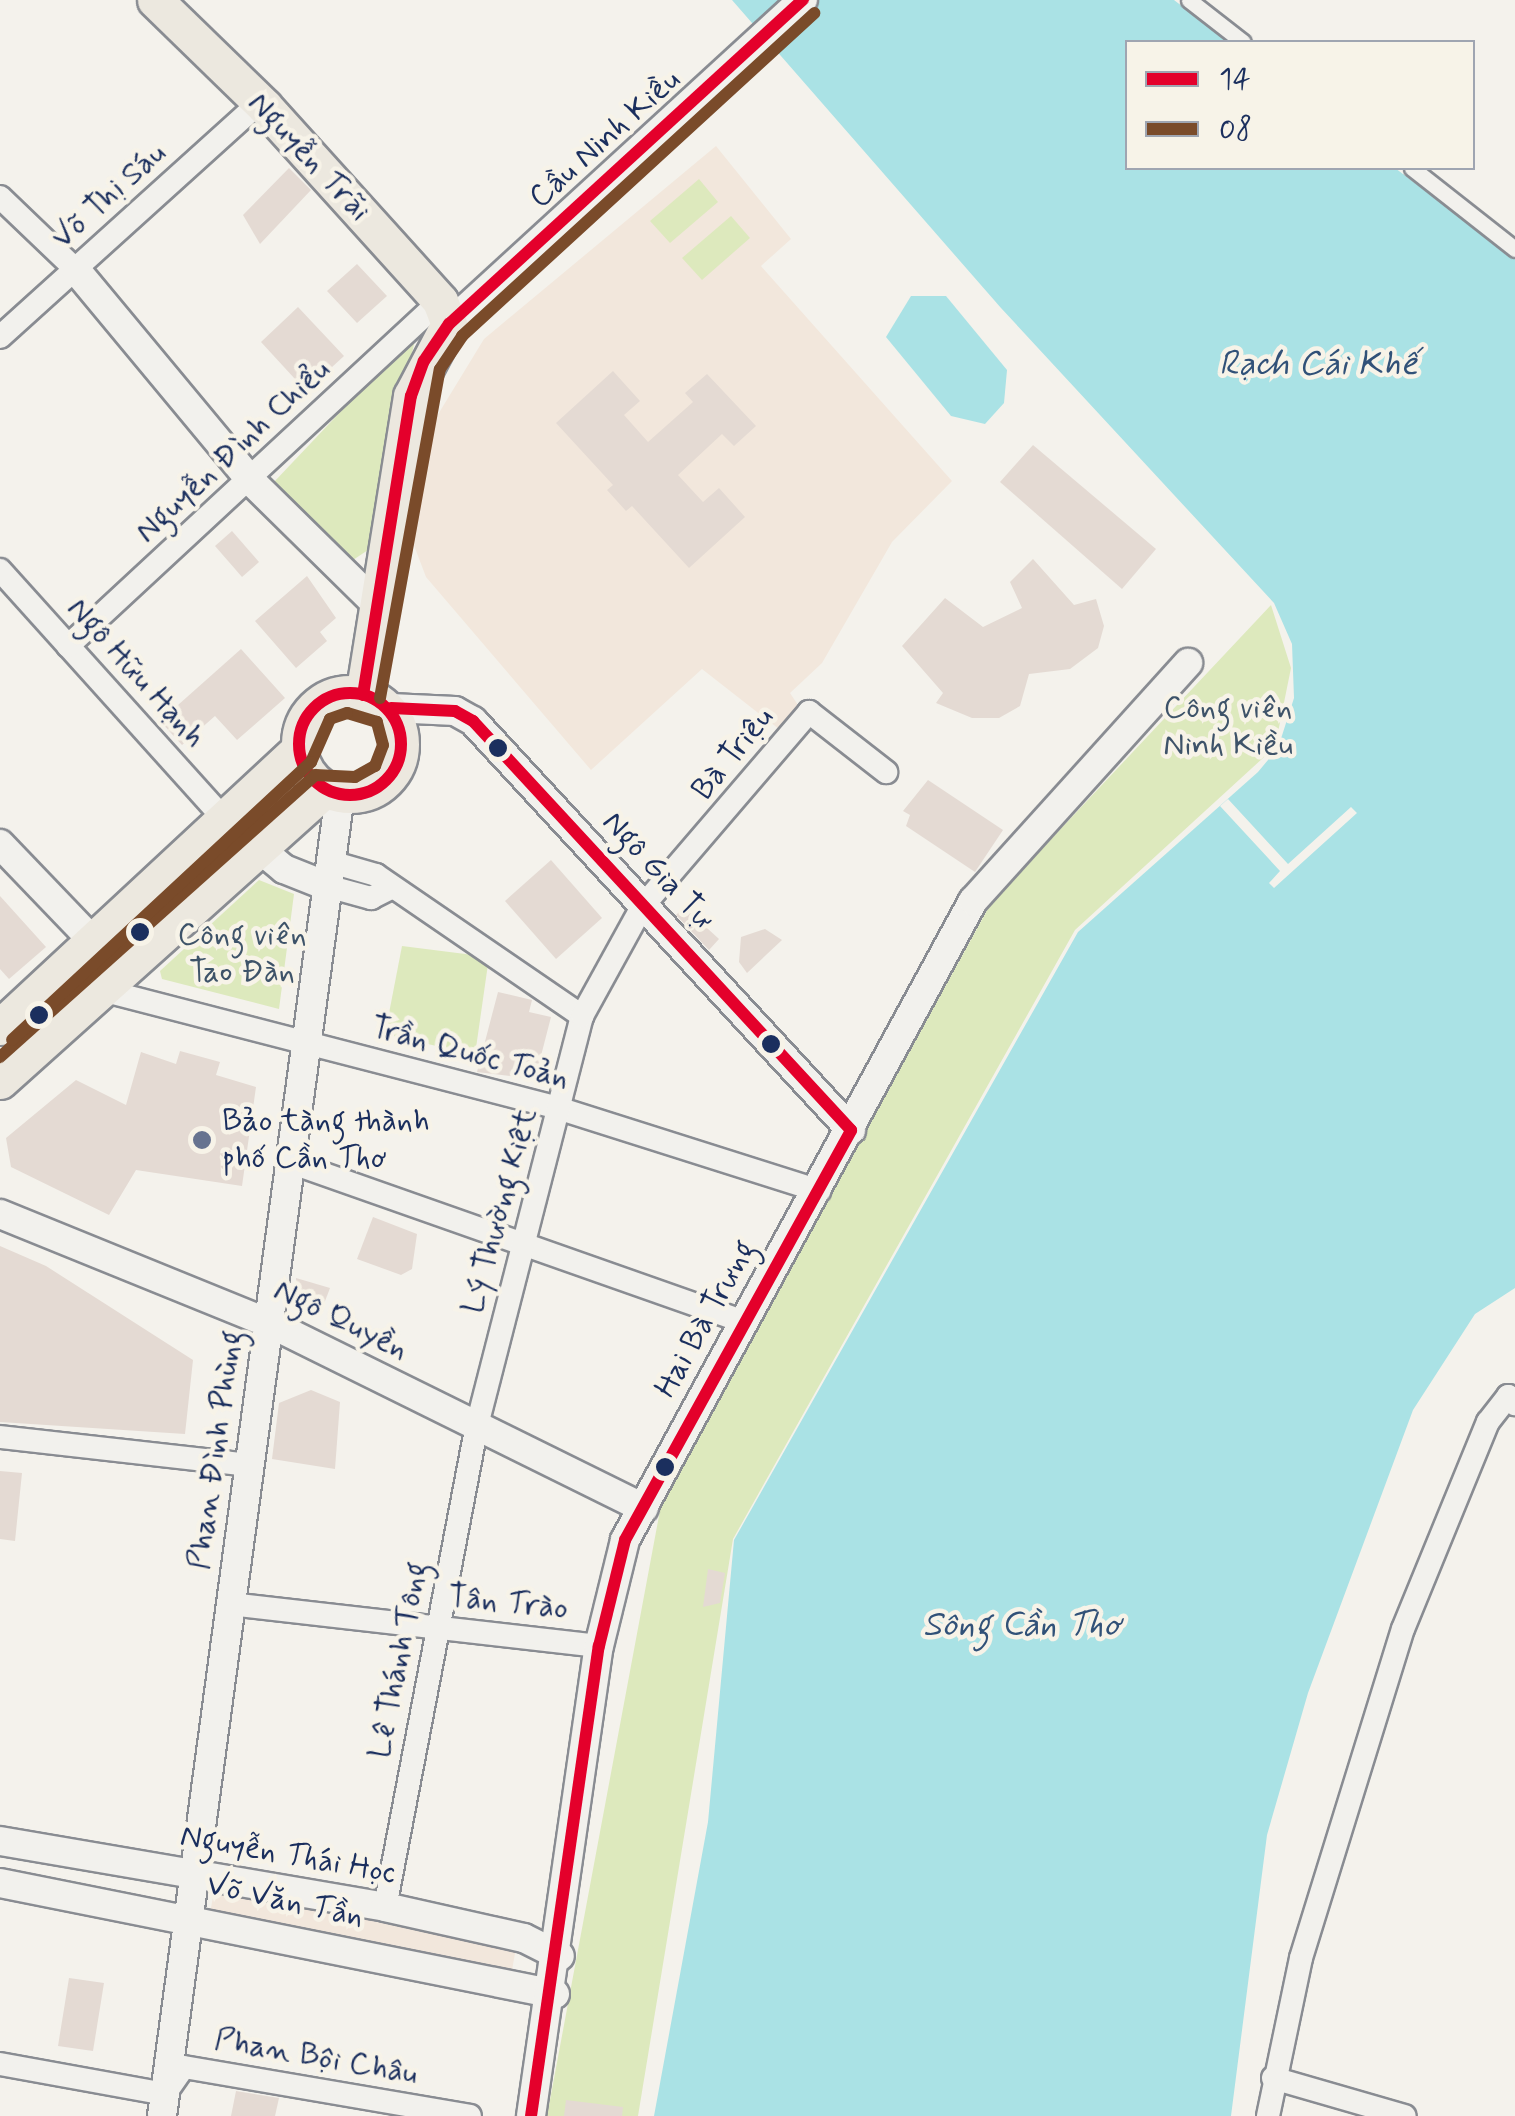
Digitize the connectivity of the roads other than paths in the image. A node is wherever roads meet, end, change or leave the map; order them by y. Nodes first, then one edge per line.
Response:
1 (156, 0) edge
2 (804, 0) edge
3 (1190, 0) edge
4 (1240, 40) edge
5 (260, 102) junction
6 (1415, 170) edge
7 (0, 196) edge
8 (1515, 248) edge
9 (76, 270) junction
10 (444, 312) junction
11 (0, 337) edge
12 (251, 481) junction
13 (0, 570) edge
14 (376, 604) junction
15 (68, 646) junction
16 (1188, 663) dead end
17 (376, 702) junction
18 (299, 749) junction
19 (886, 772) dead end
20 (332, 792) junction
21 (224, 820) junction
22 (0, 844) edge
23 (257, 850) junction
24 (329, 874) junction
25 (642, 907) junction
26 (93, 941) junction
27 (102, 990) junction
28 (582, 1016) junction
29 (0, 1027) edge
30 (306, 1044) junction
31 (0, 1081) edge
32 (561, 1110) junction
33 (851, 1130) junction
34 (290, 1162) junction
35 (819, 1192) junction
36 (0, 1214) edge
37 (526, 1246) junction
38 (742, 1321) junction
39 (269, 1323) junction
40 (1512, 1397) edge
41 (477, 1425) junction
42 (0, 1437) edge
43 (250, 1465) junction
44 (644, 1508) junction
45 (230, 1604) junction
46 (438, 1628) junction
47 (599, 1646) junction
48 (0, 1841) edge
49 (194, 1874) junction
50 (0, 1884) edge
51 (385, 1906) junction
52 (188, 1916) junction
53 (560, 1956) junction
54 (555, 1994) junction
55 (0, 2064) edge
56 (1273, 2078) junction
57 (167, 2109) edge
58 (470, 2116) edge
59 (532, 2116) edge
60 (1268, 2116) edge
61 (1405, 2116) edge

1 - 5 main road, Nguyễn Trãi
2 - 10 street, Cầu Ninh Kiều
3 - 4 street
5 - 9 street, Võ Thị Sáu
5 - 10 main road, Nguyễn Trãi
6 - 8 street
7 - 9 street
9 - 11 street, Võ Thị Sáu
9 - 12 street
10 - 12 street, Nguyễn Đình Chiểu
10 - 14 main road
12 - 14 street
12 - 15 street, Nguyễn Đình Chiểu
13 - 15 street, Ngô Hữu Hạnh
14 - 17 main road
15 - 21 street, Ngô Hữu Hạnh
16 - 33 street, Hai Bà Trưng
17 - 18 main road
17 - 20 main road
17 - 25 street, Ngô Gia Tự
18 - 20 main road
18 - 21 main road
19 - 25 street, Bà Triệu
20 - 23 main road
20 - 24 street, Phan Đình Phùng
21 - 23 street
21 - 26 main road
22 - 26 street
23 - 24 street
23 - 27 main road
24 - 28 street
24 - 30 street, Phan Đình Phùng
25 - 28 street, Lý Thường Kiệt
25 - 33 street, Ngô Gia Tự
26 - 29 main road
27 - 30 street, Trần Quốc Toản
27 - 31 main road
28 - 32 street, Lý Thường Kiệt
30 - 32 street, Trần Quốc Toản
30 - 34 street, Phan Đình Phùng
32 - 35 street, Trần Quốc Toản
32 - 37 street, Lý Thường Kiệt
33 - 35 street, Hai Bà Trưng
34 - 37 street
34 - 39 street, Phan Đình Phùng
35 - 38 street, Hai Bà Trưng
36 - 39 street, Ngô Quyền
37 - 38 street
37 - 41 street, Lý Thường Kiệt
38 - 44 street, Hai Bà Trưng
39 - 41 street, Ngô Quyền
39 - 43 street, Phan Đình Phùng
40 - 56 street
41 - 44 street, Ngô Quyền
41 - 46 street, Lê Thánh Tông
42 - 43 street
43 - 45 street, Phan Đình Phùng
44 - 47 street, Hai Bà Trưng
45 - 46 street, Tân Trào
45 - 49 street, Phan Đình Phùng
46 - 47 street, Tân Trào
46 - 51 street, Lê Thánh Tông
47 - 53 street, Hai Bà Trưng
48 - 49 street, Nguyễn Thái Học
49 - 51 street, Nguyễn Thái Học
49 - 52 street, Phan Đình Phùng
50 - 52 street, Võ Văn Tần
51 - 53 street, Nguyễn Thái Học
52 - 54 street, Võ Văn Tần
52 - 57 street, Phan Đình Phùng
53 - 54 street, Hai Bà Trưng
54 - 59 street, Hai Bà Trưng
55 - 57 street
56 - 60 street
56 - 61 street
57 - 58 street, Phan Bội Châu

